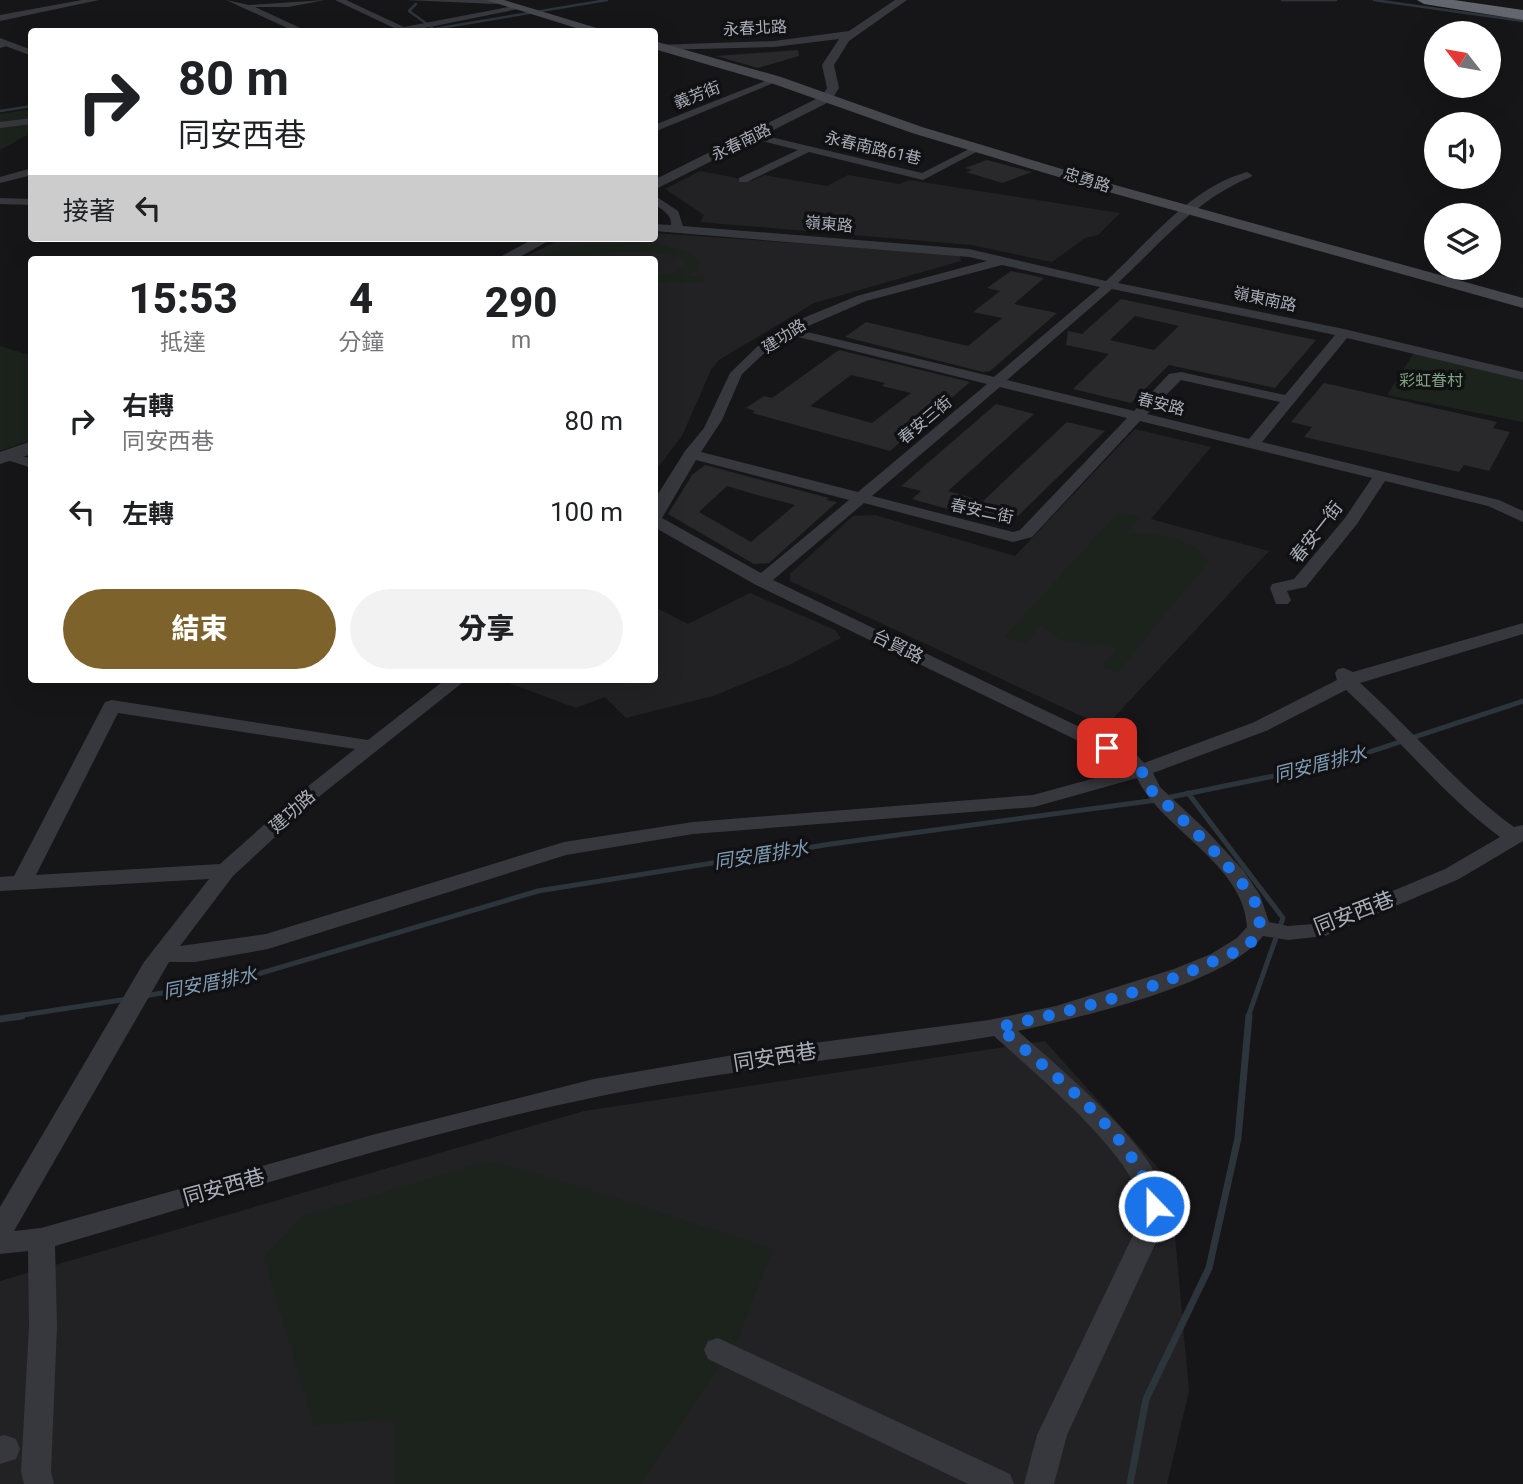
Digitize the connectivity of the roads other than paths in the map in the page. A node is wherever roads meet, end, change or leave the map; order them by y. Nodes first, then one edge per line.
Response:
1 (95, 0) edge
2 (230, 0) edge
3 (321, 0) edge
4 (339, 0) edge
5 (410, 0) edge
6 (887, 0) edge
7 (902, 0) edge
8 (1424, 0) edge
9 (1457, 0) edge
10 (81, 1) edge
11 (496, 1) edge
12 (243, 5) junction
13 (288, 5) junction
14 (529, 11) junction
15 (1523, 12) edge
16 (266, 15) junction
17 (0, 18) edge
18 (296, 28) edge
19 (400, 28) edge
20 (409, 28) edge
21 (456, 28) edge
22 (590, 28) edge
23 (840, 38) junction
24 (3, 43) edge
25 (658, 47) edge
26 (658, 48) edge
27 (28, 52) edge
28 (776, 80) junction
29 (827, 98) junction
30 (28, 122) edge
31 (0, 125) edge
32 (658, 127) edge
33 (754, 136) junction
34 (979, 148) junction
35 (808, 149) junction
36 (28, 172) edge
37 (1247, 175) dead end
38 (0, 180) edge
39 (743, 180) dead end
40 (658, 184) edge
41 (0, 201) edge
42 (658, 201) edge
43 (28, 202) edge
44 (1192, 210) junction
45 (658, 227) edge
46 (676, 229) junction
47 (539, 242) edge
48 (510, 256) edge
49 (999, 261) junction
50 (1110, 285) junction
51 (1523, 303) edge
52 (788, 331) junction
53 (1344, 333) junction
54 (1523, 376) edge
55 (996, 382) junction
56 (1289, 400) junction
57 (1138, 416) junction
58 (1252, 445) junction
59 (28, 448) edge
60 (690, 454) junction
61 (3, 457) edge
62 (28, 463) edge
63 (1382, 475) junction
64 (860, 498) junction
65 (658, 502) edge
66 (1523, 517) edge
67 (658, 521) edge
68 (762, 581) junction
69 (1282, 600) dead end
70 (1523, 628) edge
71 (1346, 677) junction
72 (453, 683) edge
73 (371, 746) junction
74 (1145, 780) junction
75 (1519, 834) edge
76 (226, 871) junction
77 (22, 882) junction
78 (0, 884) edge
79 (1258, 928) junction
80 (157, 961) junction
81 (999, 1027) junction
82 (0, 1231) edge
83 (41, 1239) junction
84 (0, 1242) edge
85 (718, 1350) dead end
86 (39, 1484) edge
87 (999, 1484) edge
88 (1039, 1484) edge

1 - 10 street
2 - 12 street
3 - 13 street
4 - 19 street
5 - 11 street
6 - 23 street
7 - 23 street
8 - 15 highway
9 - 15 highway
10 - 17 street
11 - 14 main road
12 - 13 street
12 - 16 street
13 - 16 street
14 - 20 street
14 - 21 street
14 - 22 main road
16 - 18 street
23 - 25 street, 永春北路
23 - 29 street
23 - 29 street
24 - 27 street
26 - 28 main road, 忠勇路
28 - 29 main road, 忠勇路
28 - 32 street, 義芳街
29 - 33 street, 永春南路
29 - 34 main road, 忠勇路
30 - 31 street
33 - 35 street, 永春南路61巷
33 - 40 street, 永春南路
34 - 35 street, 永春南路61巷
34 - 44 main road, 忠勇路
35 - 39 street
36 - 38 street
37 - 44 street
41 - 43 street
42 - 46 street
44 - 50 street
44 - 51 main road, 忠勇路
45 - 46 street, 嶺東路
46 - 49 street, 嶺東路
47 - 48 street
49 - 50 street, 嶺東南路
49 - 52 street, 建功路
50 - 53 street, 嶺東南路
50 - 55 street, 春安三街
52 - 55 street, 春安路
52 - 60 street, 建功路
53 - 54 street, 嶺東南路
53 - 56 street
55 - 57 street, 春安路
55 - 64 street, 春安三街
56 - 57 street, 春安二街
56 - 58 street
57 - 58 street, 春安路
57 - 64 street, 春安二街
58 - 63 street, 春安路
59 - 61 street
60 - 64 street, 春安二街
60 - 65 street, 建功路
61 - 62 street
63 - 66 street, 春安路
63 - 69 street, 春安一街
64 - 68 street, 春安三街
67 - 68 street, 台貿路
68 - 74 street, 台貿路
70 - 71 street
71 - 74 street
71 - 75 street
72 - 73 street, 建功路
73 - 76 street, 建功路
73 - 77 street
74 - 79 street, 台貿路
74 - 80 street
75 - 79 street, 同安西巷
76 - 77 street
76 - 80 street, 建功路
77 - 78 street
79 - 81 street, 同安西巷
80 - 82 street, 建功路
81 - 83 street, 同安西巷
81 - 88 street
83 - 84 street, 同安西巷
83 - 86 street
85 - 87 street

